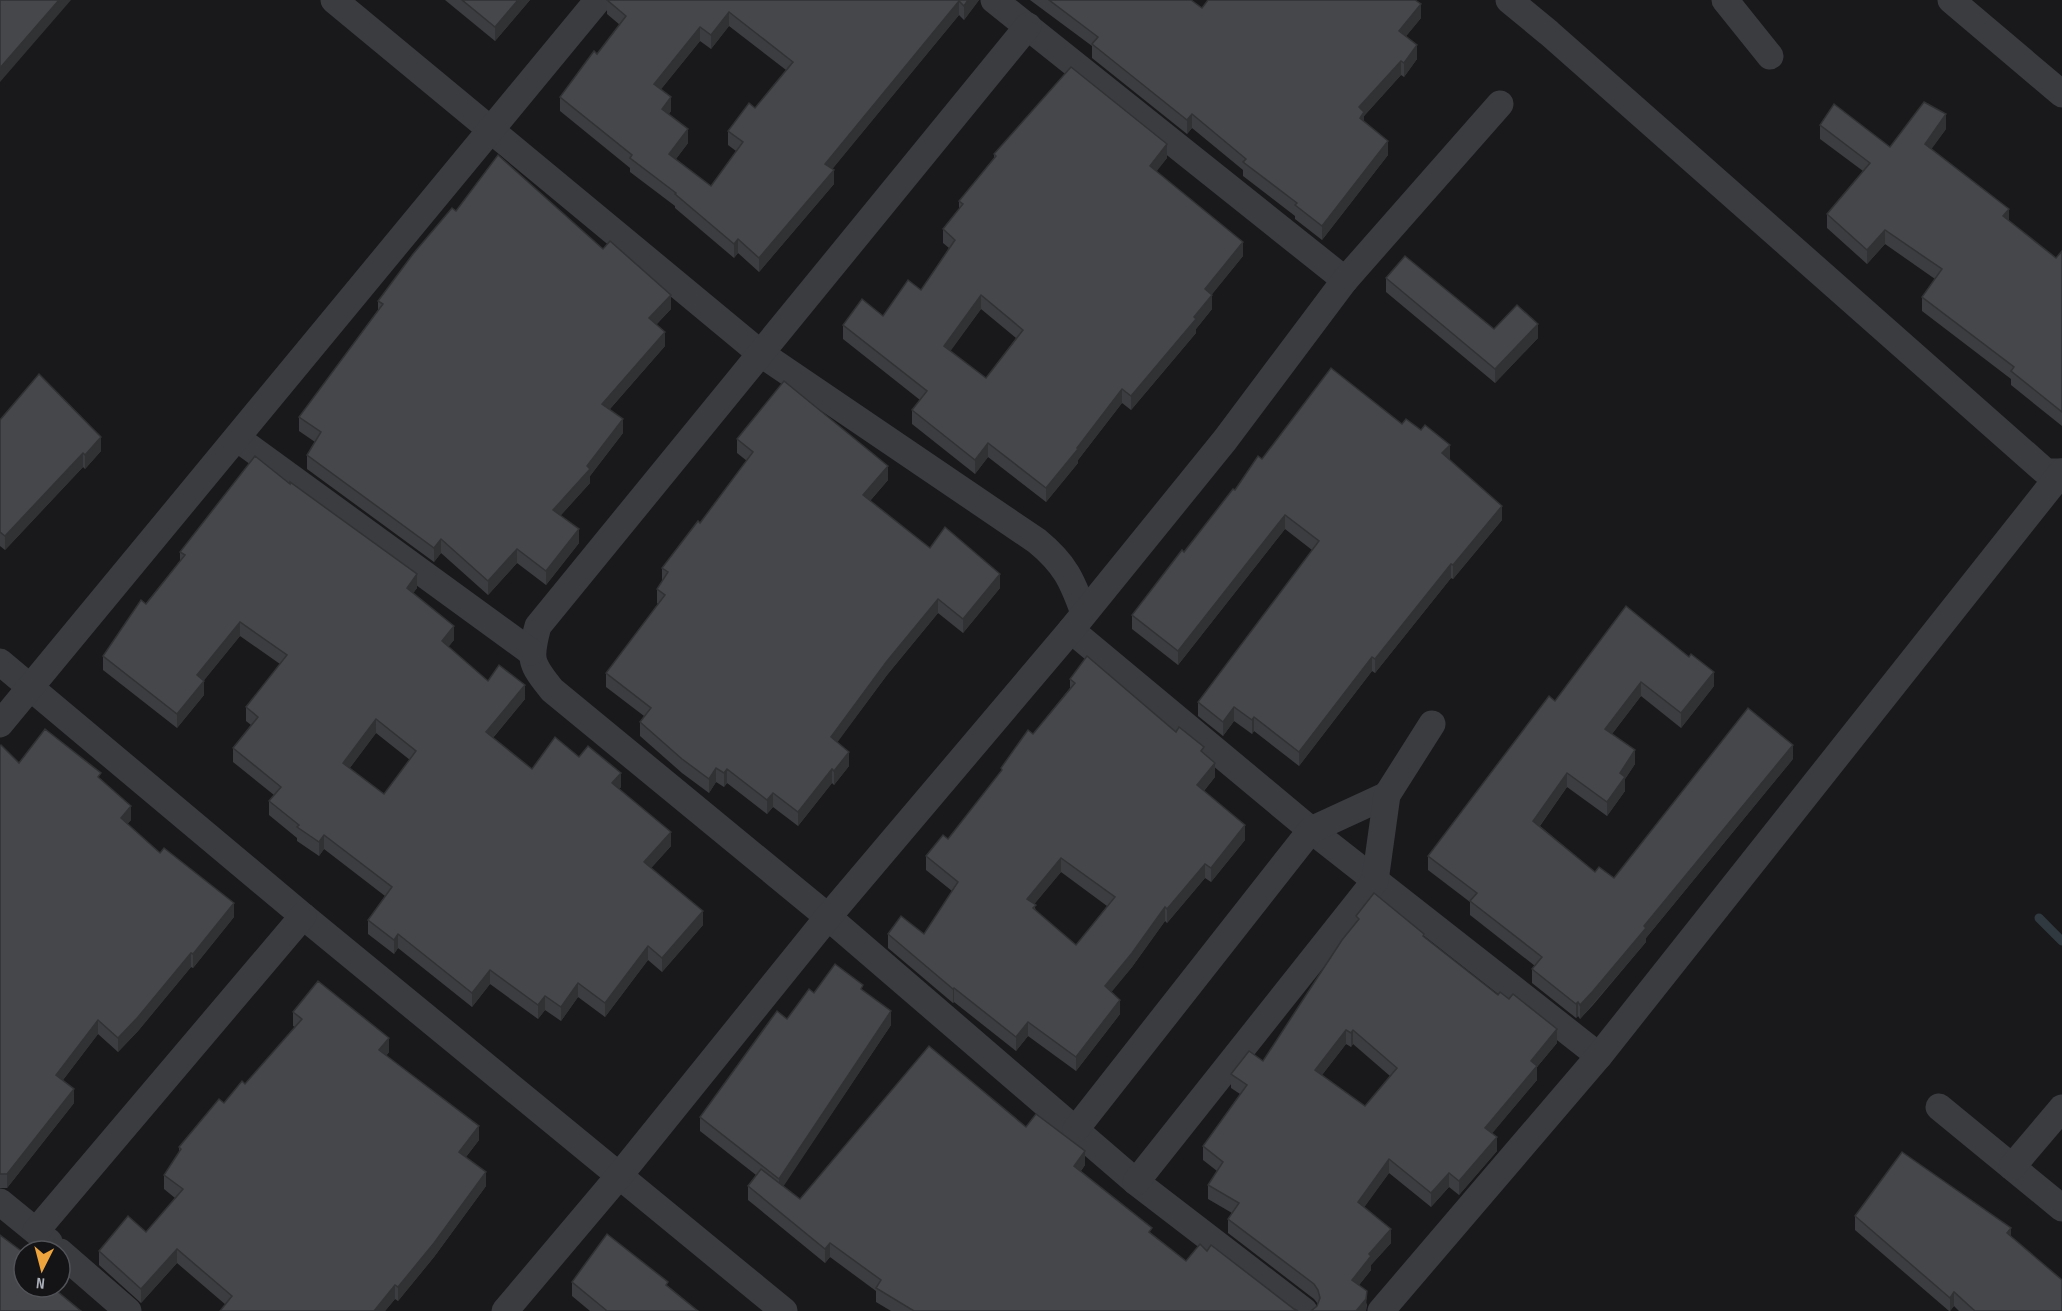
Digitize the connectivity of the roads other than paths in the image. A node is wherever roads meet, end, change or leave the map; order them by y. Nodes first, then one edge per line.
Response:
1 (334, 0) edge
2 (598, 0) edge
3 (994, 0) edge
4 (1509, 0) edge
5 (1725, 0) edge
6 (1951, 0) edge
7 (1028, 26) junction
8 (1770, 56) dead end
9 (2062, 94) edge
10 (1500, 104) dead end
11 (491, 131) junction
12 (1345, 280) junction
13 (760, 353) junction
14 (237, 438) junction
15 (2062, 472) edge
16 (1078, 622) junction
17 (531, 652) junction
18 (0, 662) edge
19 (31, 686) junction
20 (0, 724) edge
21 (1432, 724) dead end
22 (1387, 795) junction
23 (1311, 830) junction
24 (1376, 881) junction
25 (303, 916) junction
26 (828, 917) junction
27 (1599, 1056) junction
28 (1939, 1107) dead end
29 (2062, 1108) edge
30 (1076, 1129) junction
31 (2012, 1167) junction
32 (619, 1176) junction
33 (1136, 1182) junction
34 (0, 1202) edge
35 (2062, 1208) edge
36 (36, 1231) junction
37 (45, 1239) edge
38 (72, 1263) edge
39 (1399, 1299) edge
40 (128, 1311) edge
41 (505, 1311) edge
42 (783, 1311) edge
43 (1304, 1311) edge
44 (1381, 1311) edge

1 - 11 street
2 - 11 street
3 - 7 street
4 - 15 street
5 - 8 street
6 - 9 street
7 - 12 street
7 - 13 street
10 - 12 street
11 - 13 street
11 - 14 street
12 - 16 street
13 - 16 street
13 - 17 street
14 - 17 street
14 - 19 street
15 - 27 street
16 - 23 street
16 - 26 street
17 - 26 street
18 - 19 street
19 - 20 street
19 - 25 street
21 - 22 street
22 - 23 street
22 - 24 street
23 - 24 street
23 - 30 street
24 - 27 street
24 - 33 street
25 - 32 street
25 - 36 street
26 - 30 street
26 - 32 street
27 - 39 street
28 - 31 street
29 - 31 street
30 - 33 street
31 - 35 street
32 - 41 street
32 - 42 street
33 - 43 street
34 - 36 street
36 - 37 street
38 - 40 street
39 - 44 street

